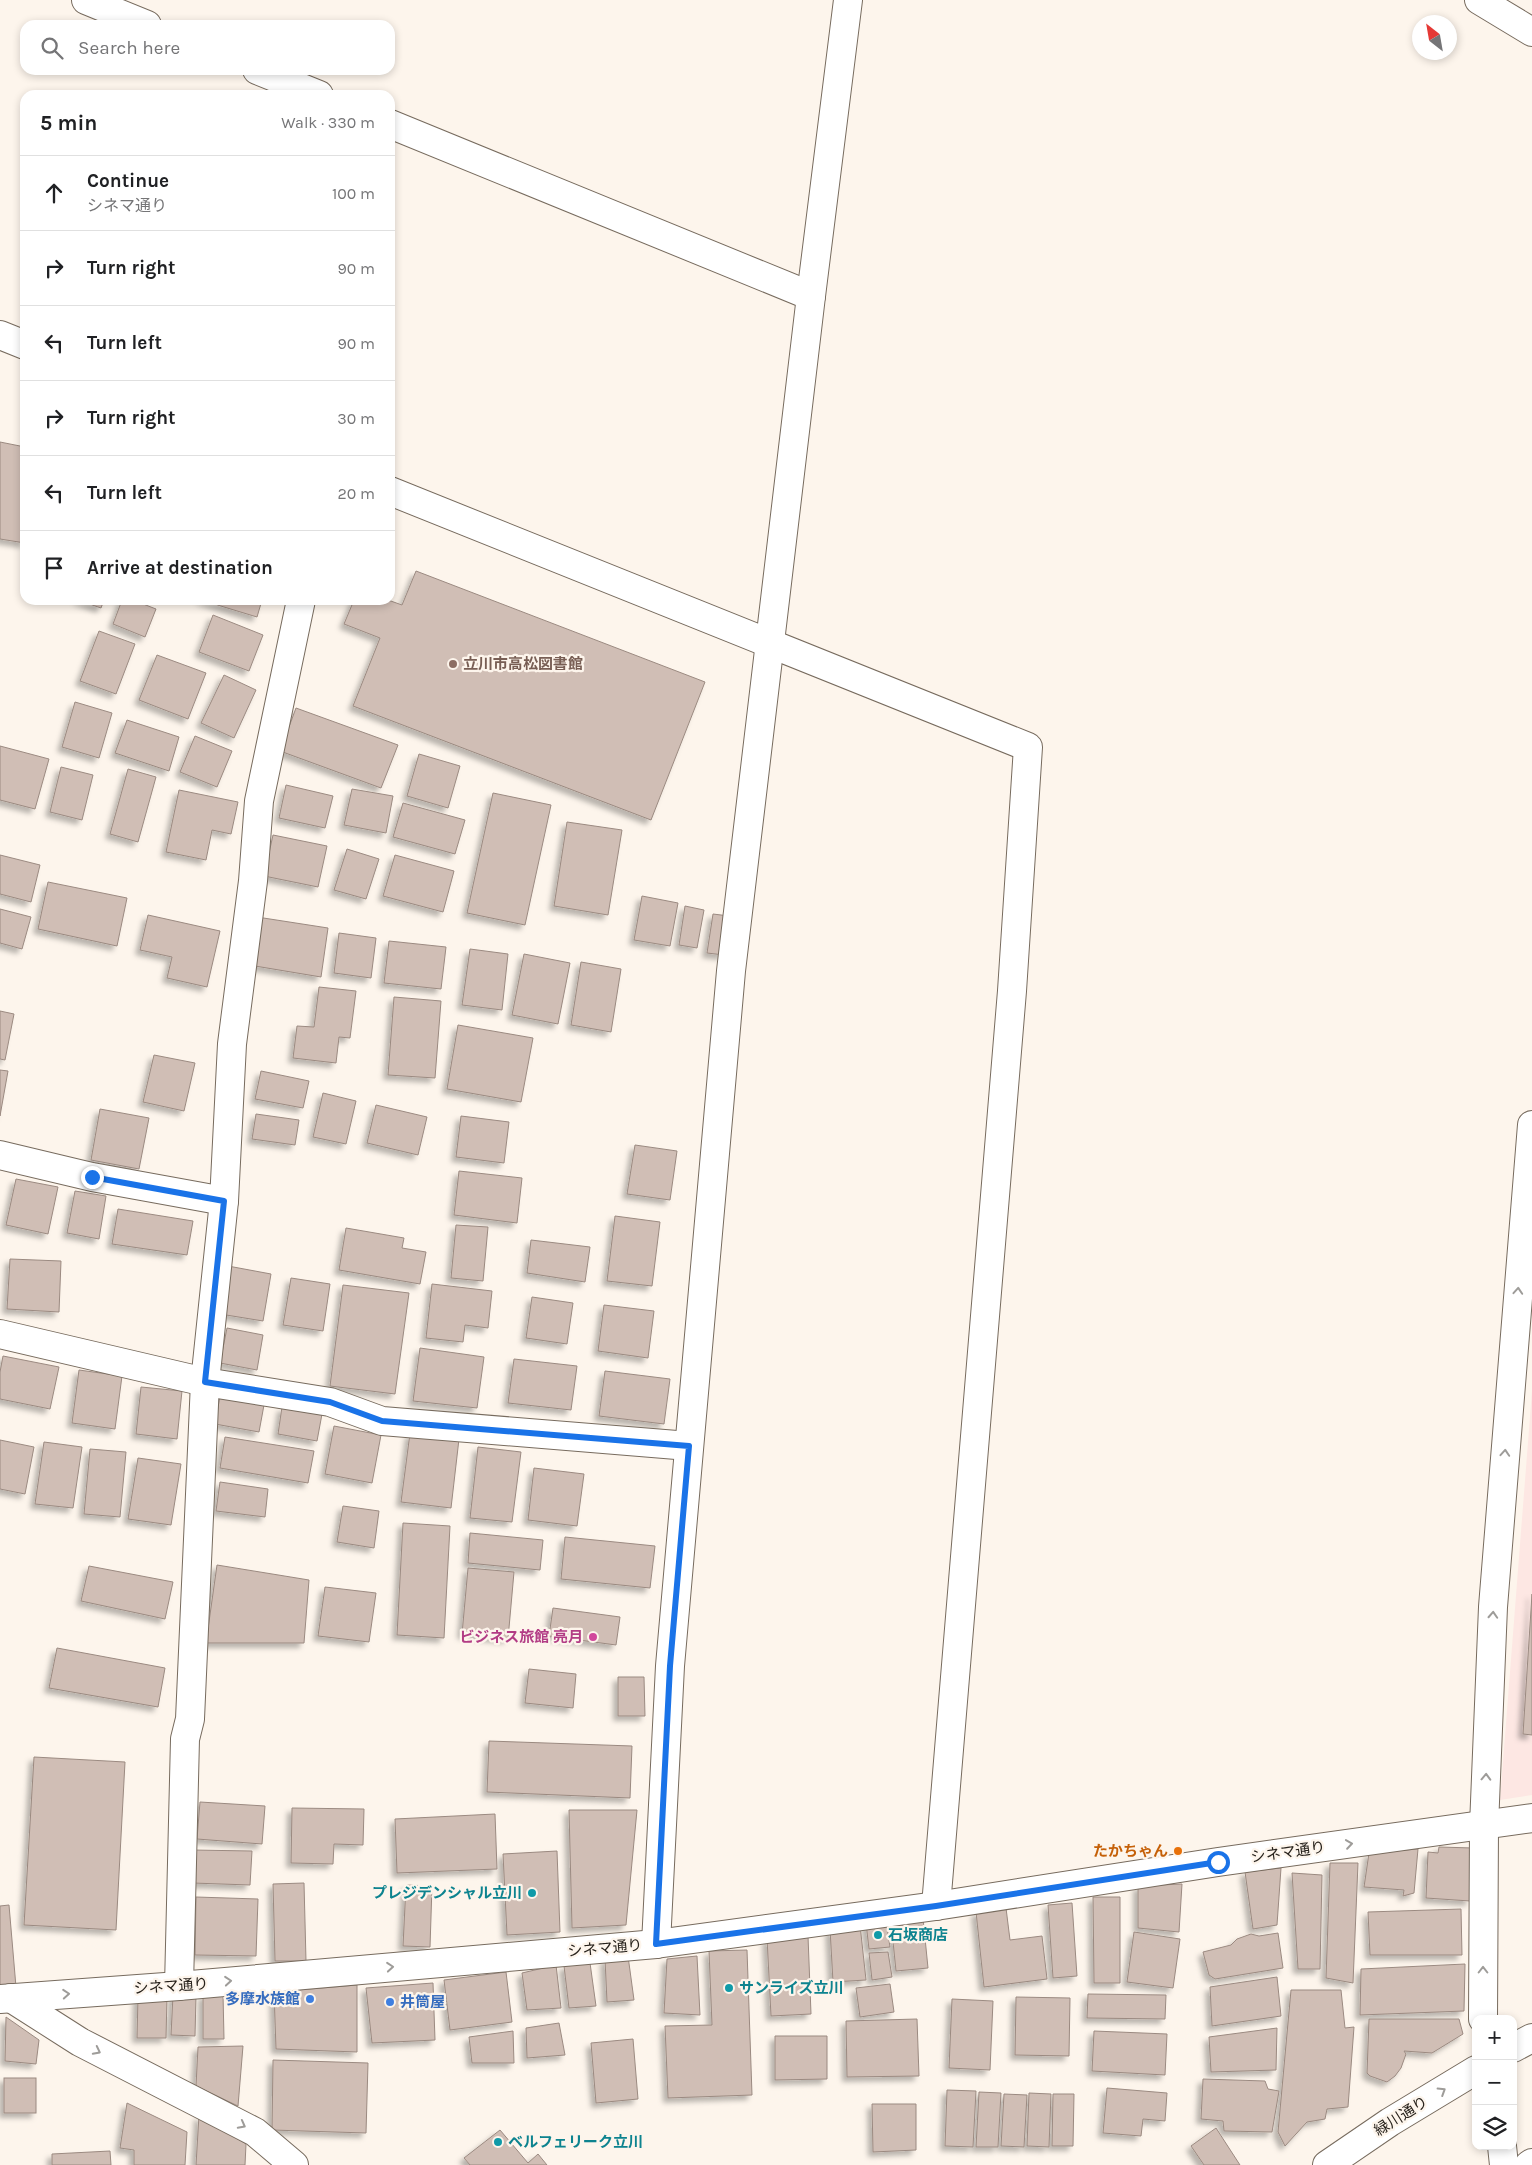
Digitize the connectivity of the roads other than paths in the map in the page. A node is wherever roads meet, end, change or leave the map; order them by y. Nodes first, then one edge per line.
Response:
1 (86, 0) edge
2 (848, 0) edge
3 (1479, 0) edge
4 (135, 20) edge
5 (1532, 32) edge
6 (269, 75) edge
7 (307, 90) edge
8 (395, 126) edge
9 (811, 296) junction
10 (0, 335) edge
11 (20, 343) edge
12 (395, 494) edge
13 (299, 605) edge
14 (770, 644) junction
15 (1532, 1125) edge
16 (0, 1155) edge
17 (224, 1201) junction
18 (1528, 1203) edge
19 (0, 1334) edge
20 (205, 1382) junction
21 (689, 1446) junction
22 (1532, 1818) edge
23 (1484, 1826) junction
24 (936, 1906) junction
25 (656, 1944) junction
26 (179, 1986) junction
27 (6, 1999) edge
28 (1483, 2015) edge
29 (1532, 2038) edge
30 (1517, 2046) edge
31 (1472, 2072) edge
32 (1502, 2150) edge
33 (294, 2165) edge
34 (1327, 2165) edge
35 (1504, 2165) edge

1 - 4 street
2 - 9 street
3 - 5 street
6 - 7 street
8 - 9 street
9 - 14 street
10 - 11 street
12 - 14 street
13 - 17 street
14 - 21 street
14 - 24 street
15 - 18 street
16 - 17 street
17 - 20 street
23 -> 18 street
19 - 20 street
20 - 21 street
20 - 26 street
21 - 25 street
22 - 23 street, シネマ通り
24 -> 23 street, シネマ通り
28 -> 23 street
24 - 25 street, シネマ通り
26 -> 25 street, シネマ通り
27 -> 26 street, シネマ通り
27 -> 33 street
29 - 30 street
34 -> 31 street, 緑川通り
32 - 35 street

